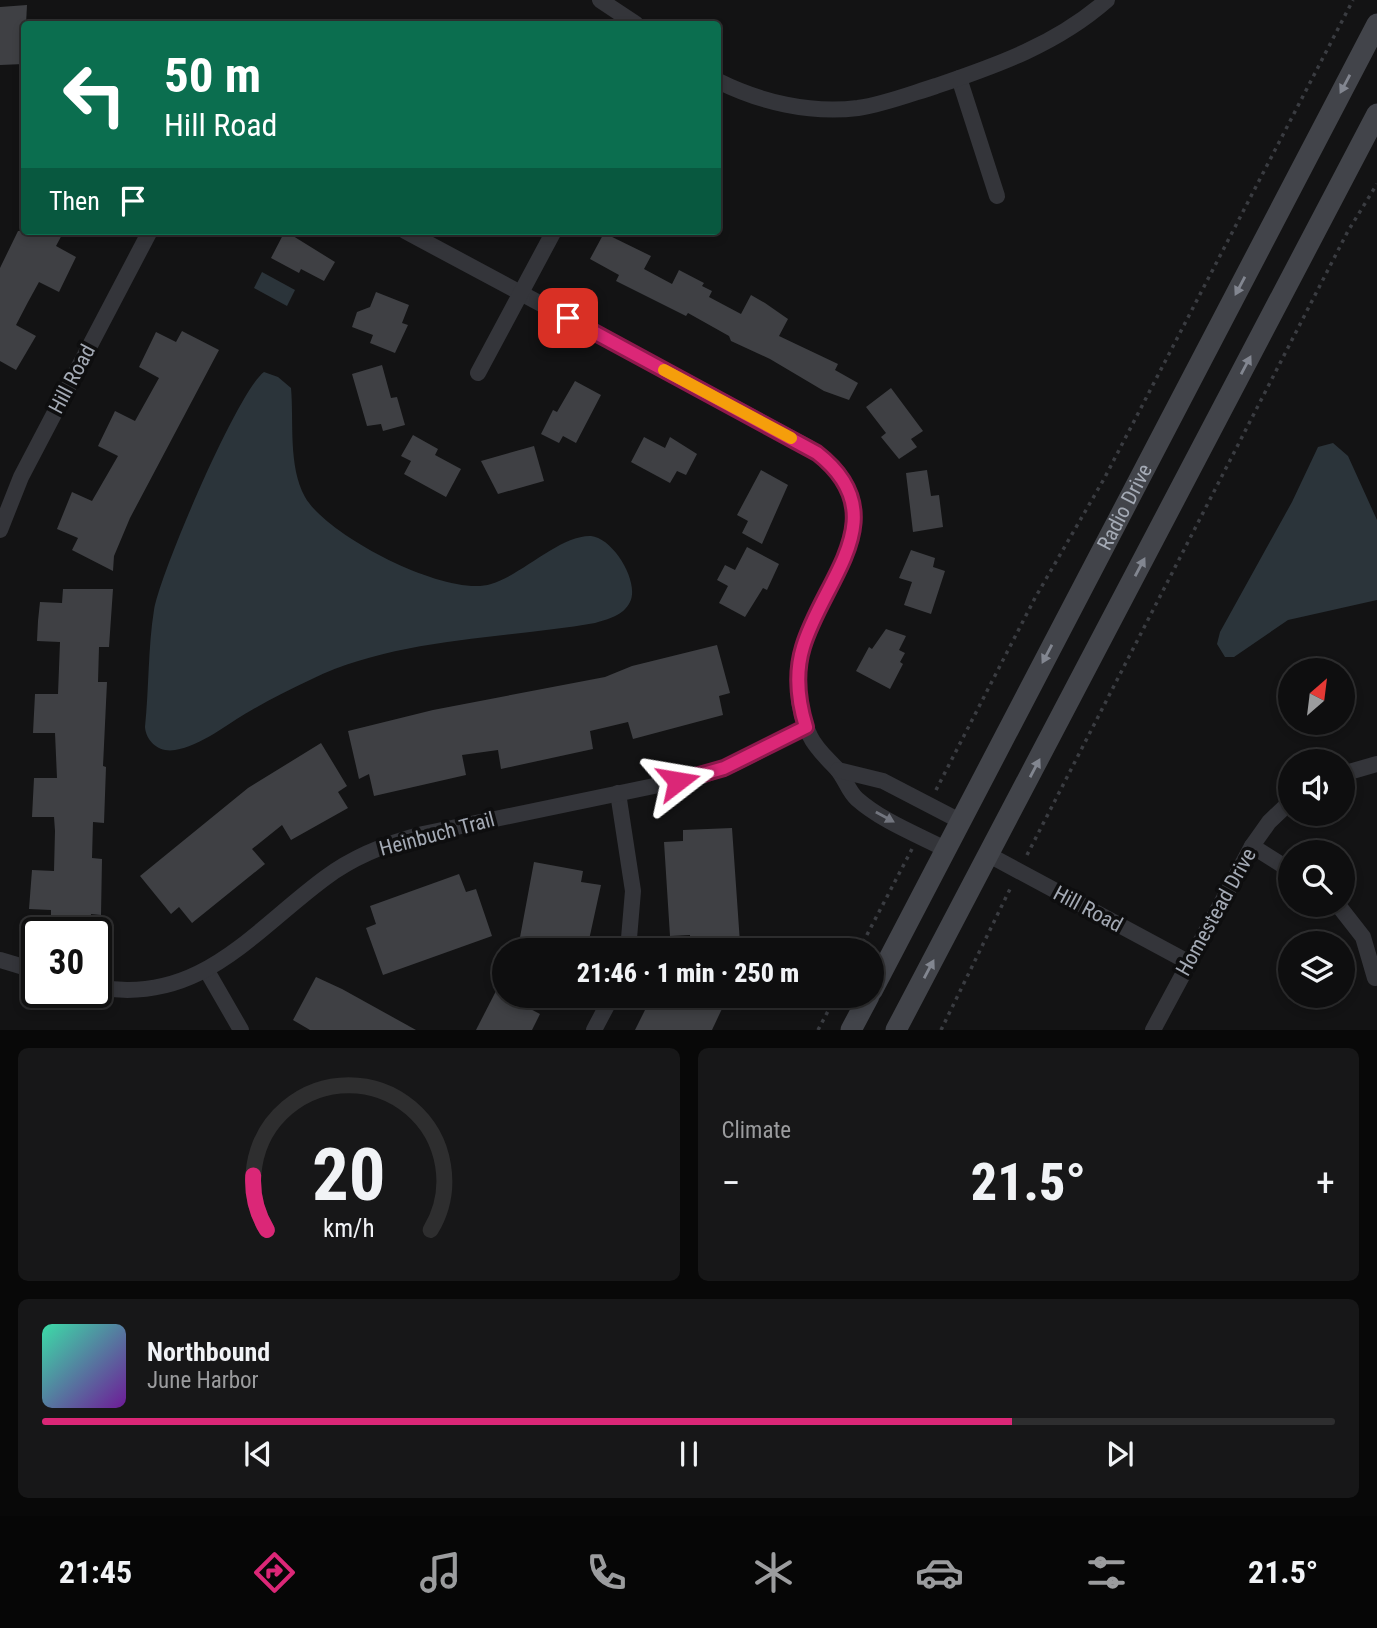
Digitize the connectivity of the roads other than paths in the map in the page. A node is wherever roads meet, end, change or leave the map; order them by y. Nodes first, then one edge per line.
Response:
1 (600, 0) edge
2 (1107, 0) edge
3 (632, 21) edge
4 (1377, 23) edge
5 (959, 78) junction
6 (721, 82) edge
7 (1377, 114) edge
8 (997, 196) dead end
9 (148, 235) edge
10 (412, 235) edge
11 (552, 235) edge
12 (520, 293) junction
13 (478, 373) dead end
14 (0, 530) edge
15 (806, 727) junction
16 (1377, 764) edge
17 (838, 770) junction
18 (1355, 770) edge
19 (618, 793) junction
20 (1278, 813) edge
21 (960, 821) junction
22 (1252, 846) junction
23 (945, 849) junction
24 (989, 855) junction
25 (1278, 862) edge
26 (1347, 917) edge
27 (629, 938) edge
28 (0, 960) edge
29 (1188, 962) junction
30 (21, 966) edge
31 (884, 967) edge
32 (207, 971) junction
33 (1375, 978) dead end
34 (112, 988) edge
35 (606, 1008) edge
36 (863, 1008) edge
37 (241, 1030) edge
38 (594, 1030) edge
39 (851, 1030) edge
40 (896, 1030) edge
41 (1153, 1030) edge

1 - 3 street
2 - 5 street
4 -> 21 main road, Radio Drive
5 - 6 street
5 - 8 street
24 -> 7 main road, Radio Drive
9 - 14 street, Hill Road
10 - 12 street
11 - 12 street
12 - 13 street
12 - 15 street
15 - 17 street
15 - 19 street, Heinbuch Trail
16 - 18 street
17 - 21 street
17 -> 23 street
19 - 27 street
19 - 32 street, Heinbuch Trail
20 - 22 street, Homestead Drive
21 - 23 main road, Radio Drive
22 - 25 street
22 - 29 street, Homestead Drive
23 - 31 main road, Radio Drive
24 - 29 street, Hill Road
40 -> 24 main road, Radio Drive
26 - 33 street
28 - 30 street
29 - 41 street, Homestead Drive
32 - 34 street, Heinbuch Trail
32 - 37 street
35 - 38 street
36 - 39 main road

